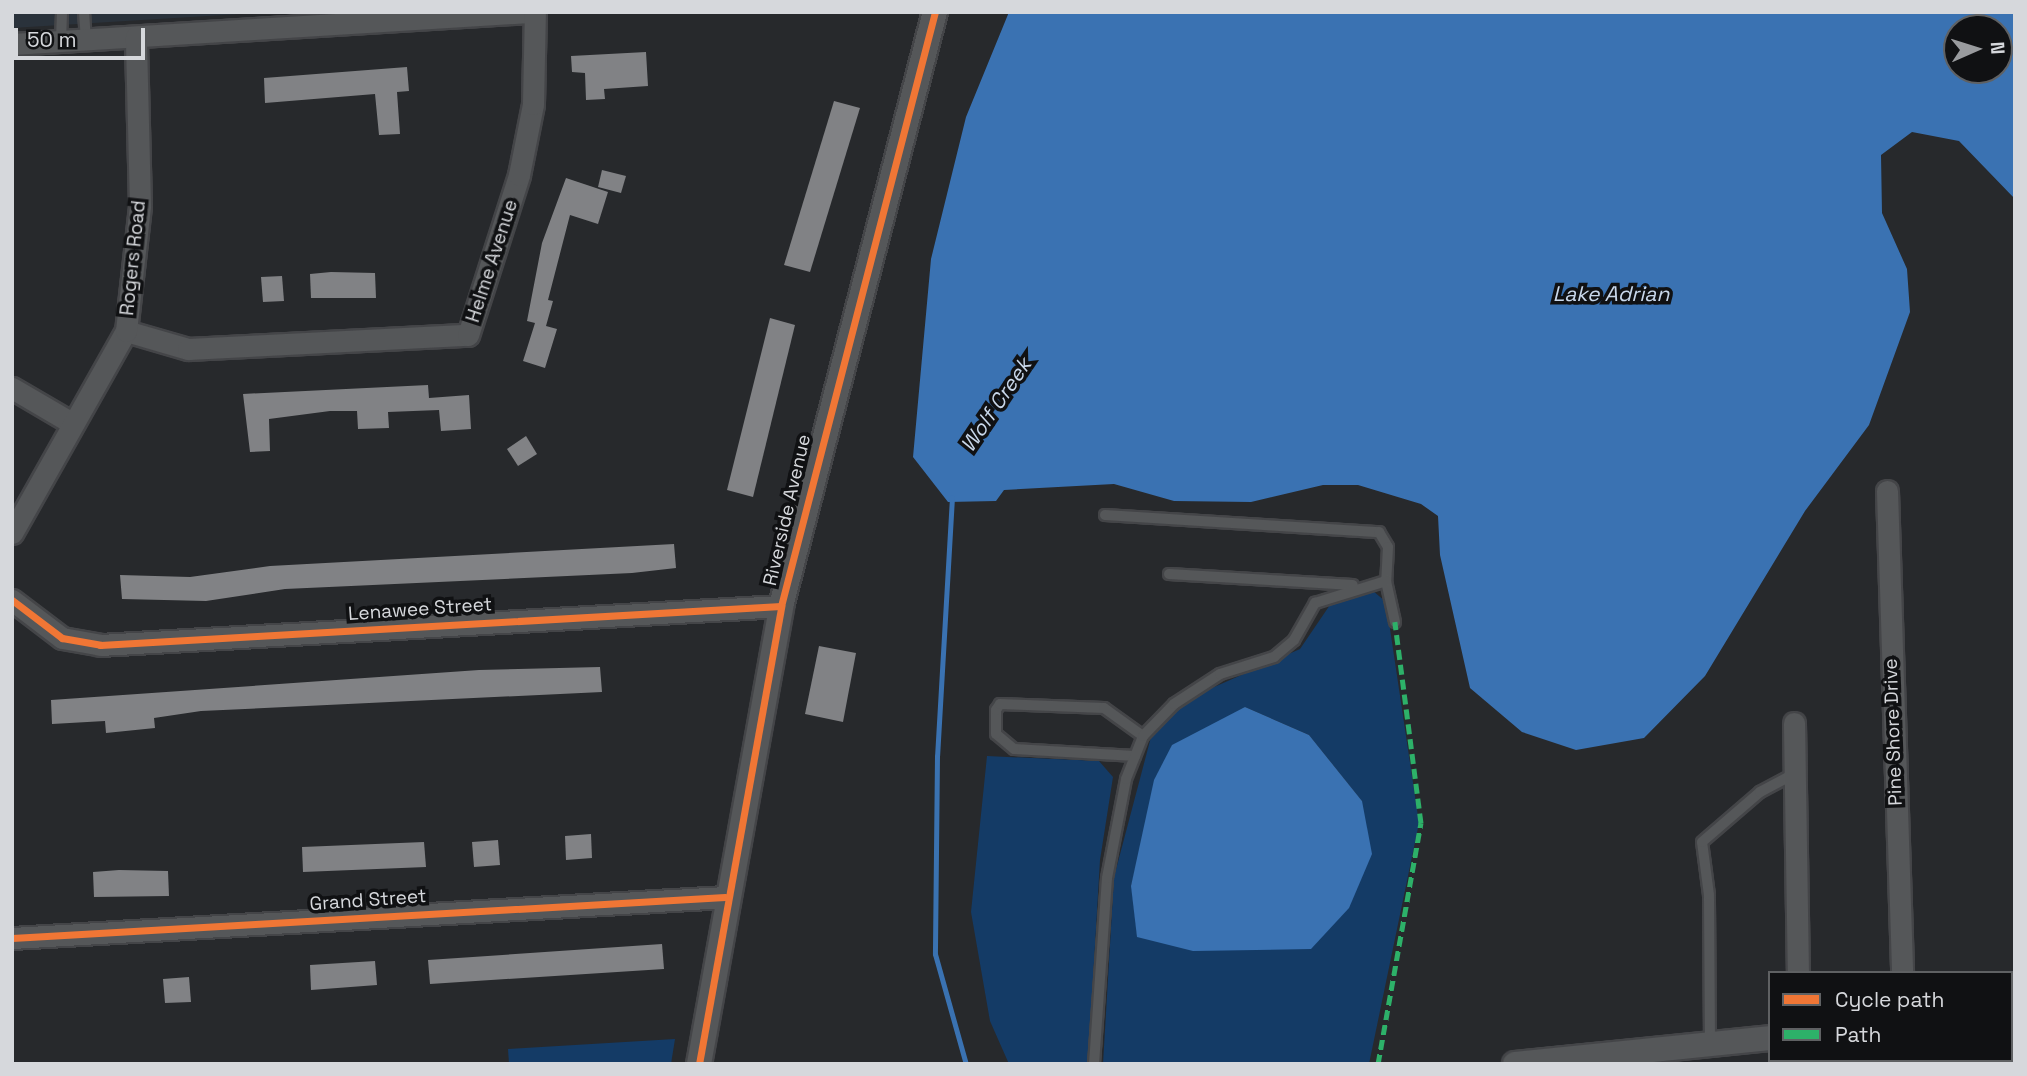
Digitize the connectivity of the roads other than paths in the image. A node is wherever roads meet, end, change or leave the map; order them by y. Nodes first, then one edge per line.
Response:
1 (62, 12) edge
2 (85, 12) edge
3 (529, 12) edge
4 (535, 12) edge
5 (935, 12) edge
6 (136, 37) junction
7 (86, 40) junction
8 (61, 41) junction
9 (12, 44) edge
10 (126, 331) junction
11 (12, 388) edge
12 (72, 424) junction
13 (1887, 491) dead end
14 (1105, 515) dead end
15 (12, 533) edge
16 (1169, 574) dead end
17 (1386, 581) junction
18 (1356, 586) junction
19 (12, 600) edge
20 (781, 606) junction
21 (1395, 622) dead end
22 (1794, 723) dead end
23 (1143, 736) junction
24 (1135, 756) junction
25 (1795, 773) junction
26 (725, 897) junction
27 (12, 938) edge
28 (1798, 971) edge
29 (1902, 971) edge
30 (1768, 1038) edge
31 (1710, 1044) junction
32 (699, 1064) edge
33 (1094, 1064) edge
34 (1515, 1064) edge

1 - 8 lane
2 - 7 lane
3 - 6 street
4 - 10 street, Helme Avenue
5 - 20 street, Riverside Avenue
6 - 7 street
6 - 10 street, Rogers Road
7 - 8 street
8 - 9 street
10 - 12 street, Rogers Road
11 - 12 street
12 - 15 street, Rogers Road
13 - 29 street, Pine Shore Drive
14 - 17 lane
16 - 18 lane
17 - 18 lane
17 - 21 lane
18 - 23 lane
19 - 20 street, Lenawee Street
20 - 26 street, Riverside Avenue
22 - 25 street
23 - 24 lane
23 - 24 lane
24 - 33 lane
25 - 28 street
25 - 31 lane
26 - 27 street, Grand Street
26 - 32 street, Riverside Avenue
30 - 31 street
31 - 34 street

